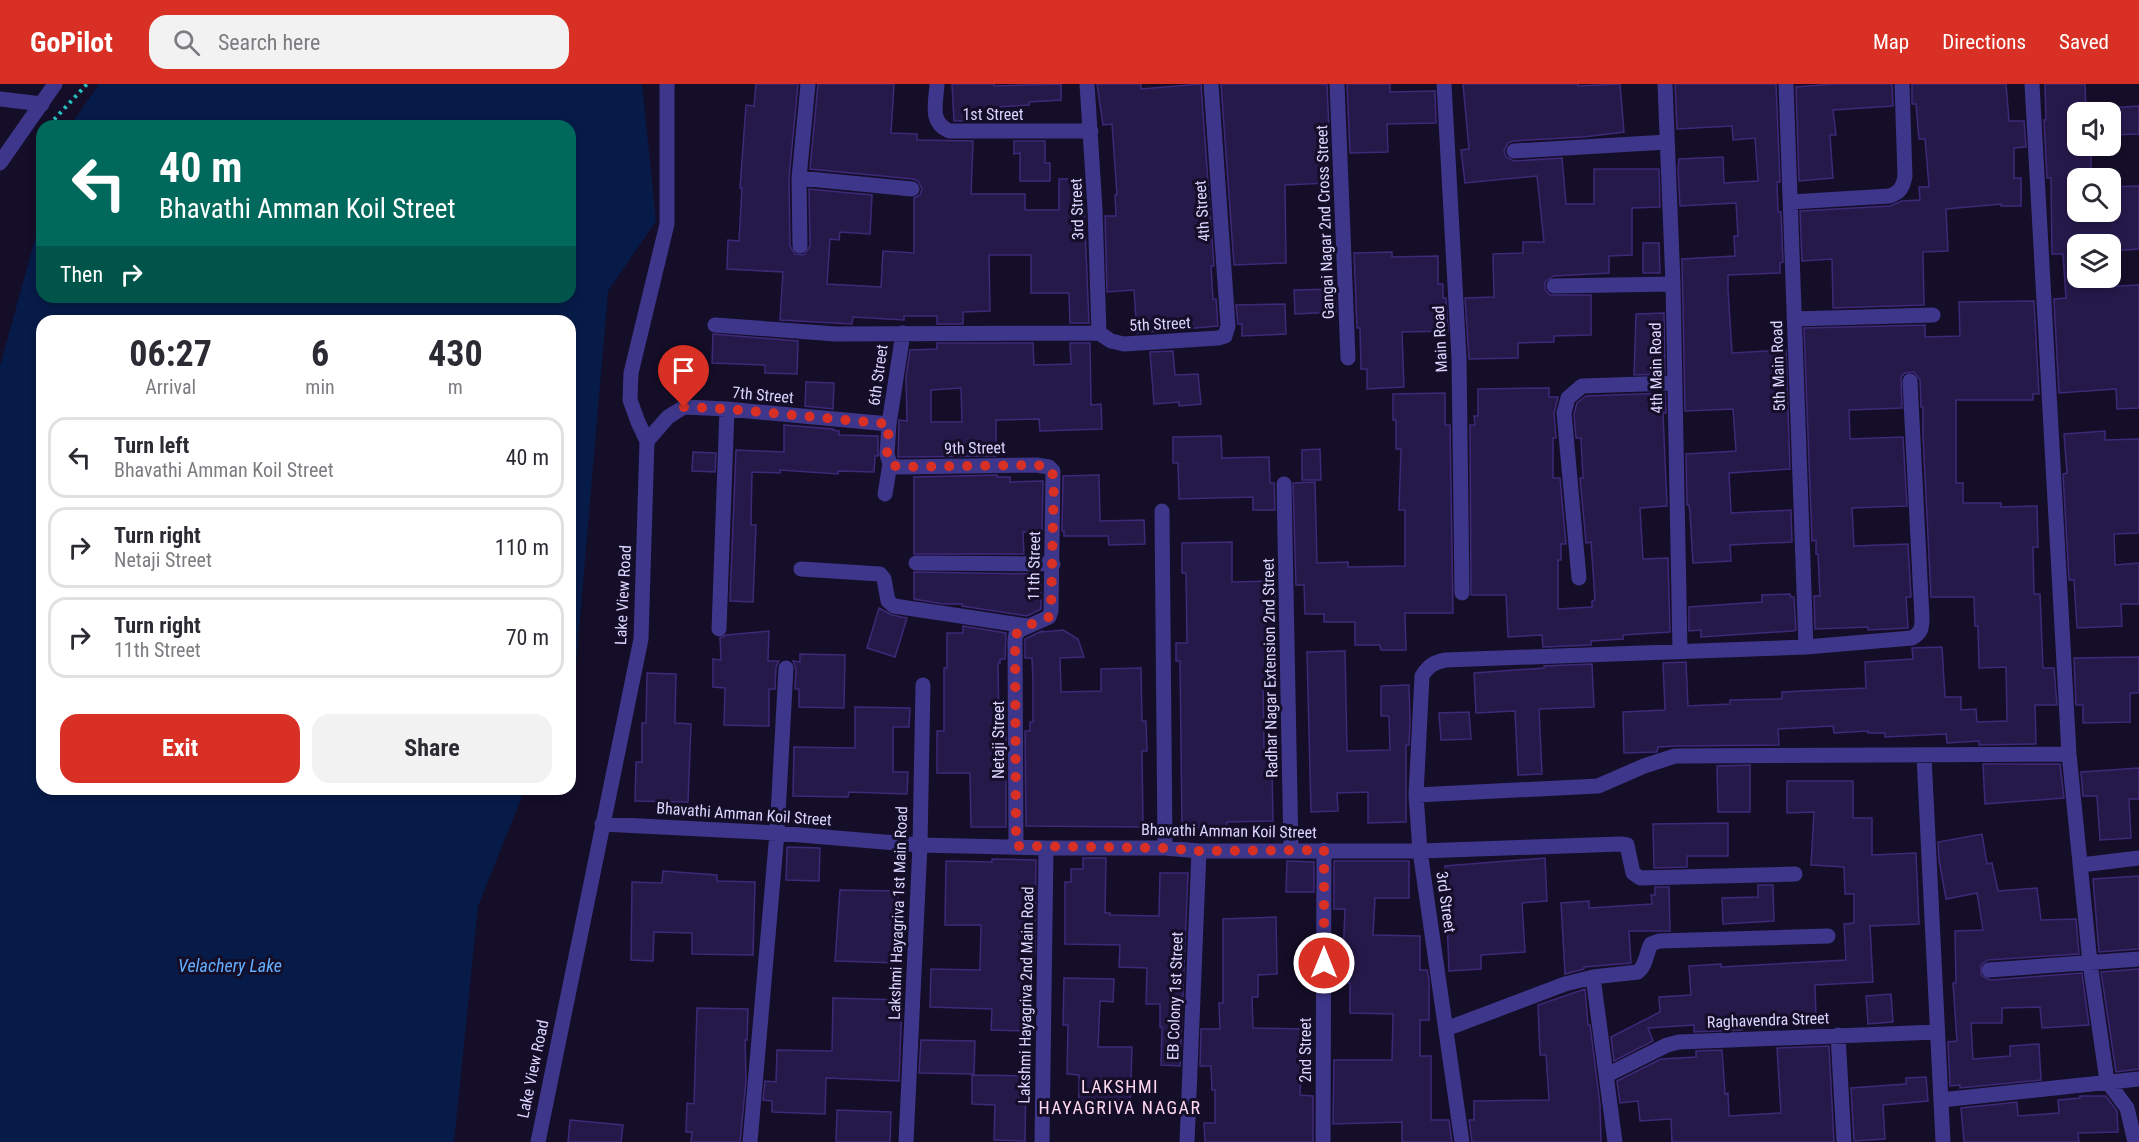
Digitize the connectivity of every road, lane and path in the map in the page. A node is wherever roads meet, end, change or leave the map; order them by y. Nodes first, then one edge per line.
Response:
1 (55, 84) edge
2 (87, 84) edge
3 (667, 84) edge
4 (808, 84) edge
5 (937, 84) edge
6 (1087, 84) edge
7 (1211, 84) edge
8 (1337, 84) edge
9 (1444, 84) edge
10 (1665, 84) edge
11 (1786, 84) edge
12 (1902, 84) edge
13 (2032, 84) edge
14 (0, 99) edge
15 (42, 104) junction
16 (54, 120) edge
17 (1091, 131) junction
18 (1667, 142) junction
19 (1514, 151) dead end
20 (0, 163) edge
21 (800, 178) junction
22 (912, 189) dead end
23 (1791, 202) junction
24 (800, 246) dead end
25 (1673, 284) junction
26 (1554, 286) dead end
27 (1933, 315) dead end
28 (1794, 319) junction
29 (715, 325) dead end
30 (903, 333) junction
31 (1099, 333) junction
32 (1225, 336) joint
33 (1348, 358) dead end
34 (1910, 381) dead end
35 (1674, 383) junction
36 (728, 409) junction
37 (889, 424) junction
38 (647, 441) junction
39 (890, 464) junction
40 (1054, 477) joint
41 (1284, 484) dead end
42 (885, 494) dead end
43 (1162, 511) dead end
44 (916, 563) dead end
45 (1053, 564) junction
46 (801, 569) dead end
47 (1579, 578) dead end
48 (1462, 592) dead end
49 (719, 629) dead end
50 (1021, 630) junction
51 (1806, 647) junction
52 (1680, 652) junction
53 (786, 668) dead end
54 (923, 685) dead end
55 (2069, 754) junction
56 (1924, 756) junction
57 (1416, 795) junction
58 (602, 824) junction
59 (777, 833) junction
60 (920, 844) junction
61 (1016, 846) junction
62 (1046, 848) junction
63 (1165, 848) junction
64 (1324, 850) junction
65 (1199, 851) junction
66 (1291, 851) junction
67 (1420, 851) junction
68 (2139, 858) edge
69 (2081, 865) junction
70 (1795, 874) dead end
71 (1828, 936) dead end
72 (2139, 959) edge
73 (2090, 963) junction
74 (1989, 970) dead end
75 (1593, 977) junction
76 (1446, 1029) junction
77 (1937, 1032) junction
78 (1838, 1035) junction
79 (1607, 1075) junction
80 (2139, 1079) edge
81 (2107, 1081) junction
82 (1941, 1100) junction
83 (538, 1142) edge
84 (750, 1142) edge
85 (906, 1142) edge
86 (1042, 1142) edge
87 (1187, 1142) edge
88 (1323, 1142) edge
89 (1462, 1142) edge
90 (1615, 1142) edge
91 (1844, 1142) edge
92 (1943, 1142) edge
93 (2135, 1142) edge

1 - 15 street
2 - 16 path
3 - 38 street, Lake View Road
4 - 21 street
5 - 17 street, 1st Street
6 - 17 street, 3rd Street
7 - 32 street, 4th Street
8 - 33 street, Gangai Nagar 2nd Cross Street
9 - 48 street, Main Road
10 - 18 street, 4th Main Road
11 - 23 street, 5th Main Road
12 - 23 street
13 - 55 street
14 - 15 street
15 - 20 street
17 - 31 street, 3rd Street
18 - 19 street
18 - 25 street, 4th Main Road
21 - 22 street
21 - 24 street
23 - 28 street, 5th Main Road
25 - 26 street
25 - 35 street, 4th Main Road
27 - 28 street
28 - 51 street, 5th Main Road
29 - 30 street
30 - 31 street
30 - 37 street, 6th Street
31 - 32 street, 5th Street
34 - 51 street
35 - 47 street
35 - 52 street, 4th Main Road
36 - 37 street, 7th Street
36 - 38 street, 7th Street
36 - 49 street
37 - 39 street, 6th Street
38 - 58 street, Lake View Road
39 - 40 street, 9th Street
39 - 42 street, 6th Street
40 - 45 street, 11th Street
41 - 66 street, Radhar Nagar Extension 2nd Street
43 - 63 street
44 - 45 street
45 - 50 street, 11th Street
46 - 50 street
50 - 61 street, Netaji Street
51 - 52 street
52 - 57 street, 3rd Street
53 - 59 street
54 - 60 street, Lakshmi Hayagriva 1st Main Road
55 - 56 street
55 - 69 street
56 - 57 street
56 - 77 street
57 - 67 street, 3rd Street
58 - 59 street, Bhavathi Amman Koil Street
58 - 83 street, Lake View Road
59 - 60 street, Bhavathi Amman Koil Street
59 - 84 street
60 - 61 street, Bhavathi Amman Koil Street
60 - 85 street, Lakshmi Hayagriva 1st Main Road
61 - 62 street, Bhavathi Amman Koil Street
62 - 63 street, Bhavathi Amman Koil Street
62 - 86 street, Lakshmi Hayagriva 2nd Main Road
63 - 65 street, Bhavathi Amman Koil Street
64 - 66 street, Bhavathi Amman Koil Street
64 - 67 street, Bhavathi Amman Koil Street
64 - 88 street, 2nd Street
65 - 66 street, Bhavathi Amman Koil Street
65 - 87 street, EB Colony 1st Street
67 - 70 street, Bhavathi Amman Koil Street
67 - 76 street, 3rd Street
68 - 69 street
69 - 73 street
71 - 75 street
72 - 73 street
73 - 74 street
73 - 81 street
75 - 76 street
75 - 79 street
76 - 89 street, 3rd Street
77 - 78 street, Raghavendra Street
77 - 82 street
78 - 79 street, Raghavendra Street
78 - 91 street
79 - 90 street
80 - 81 street
81 - 82 street
81 - 93 street
82 - 92 street

